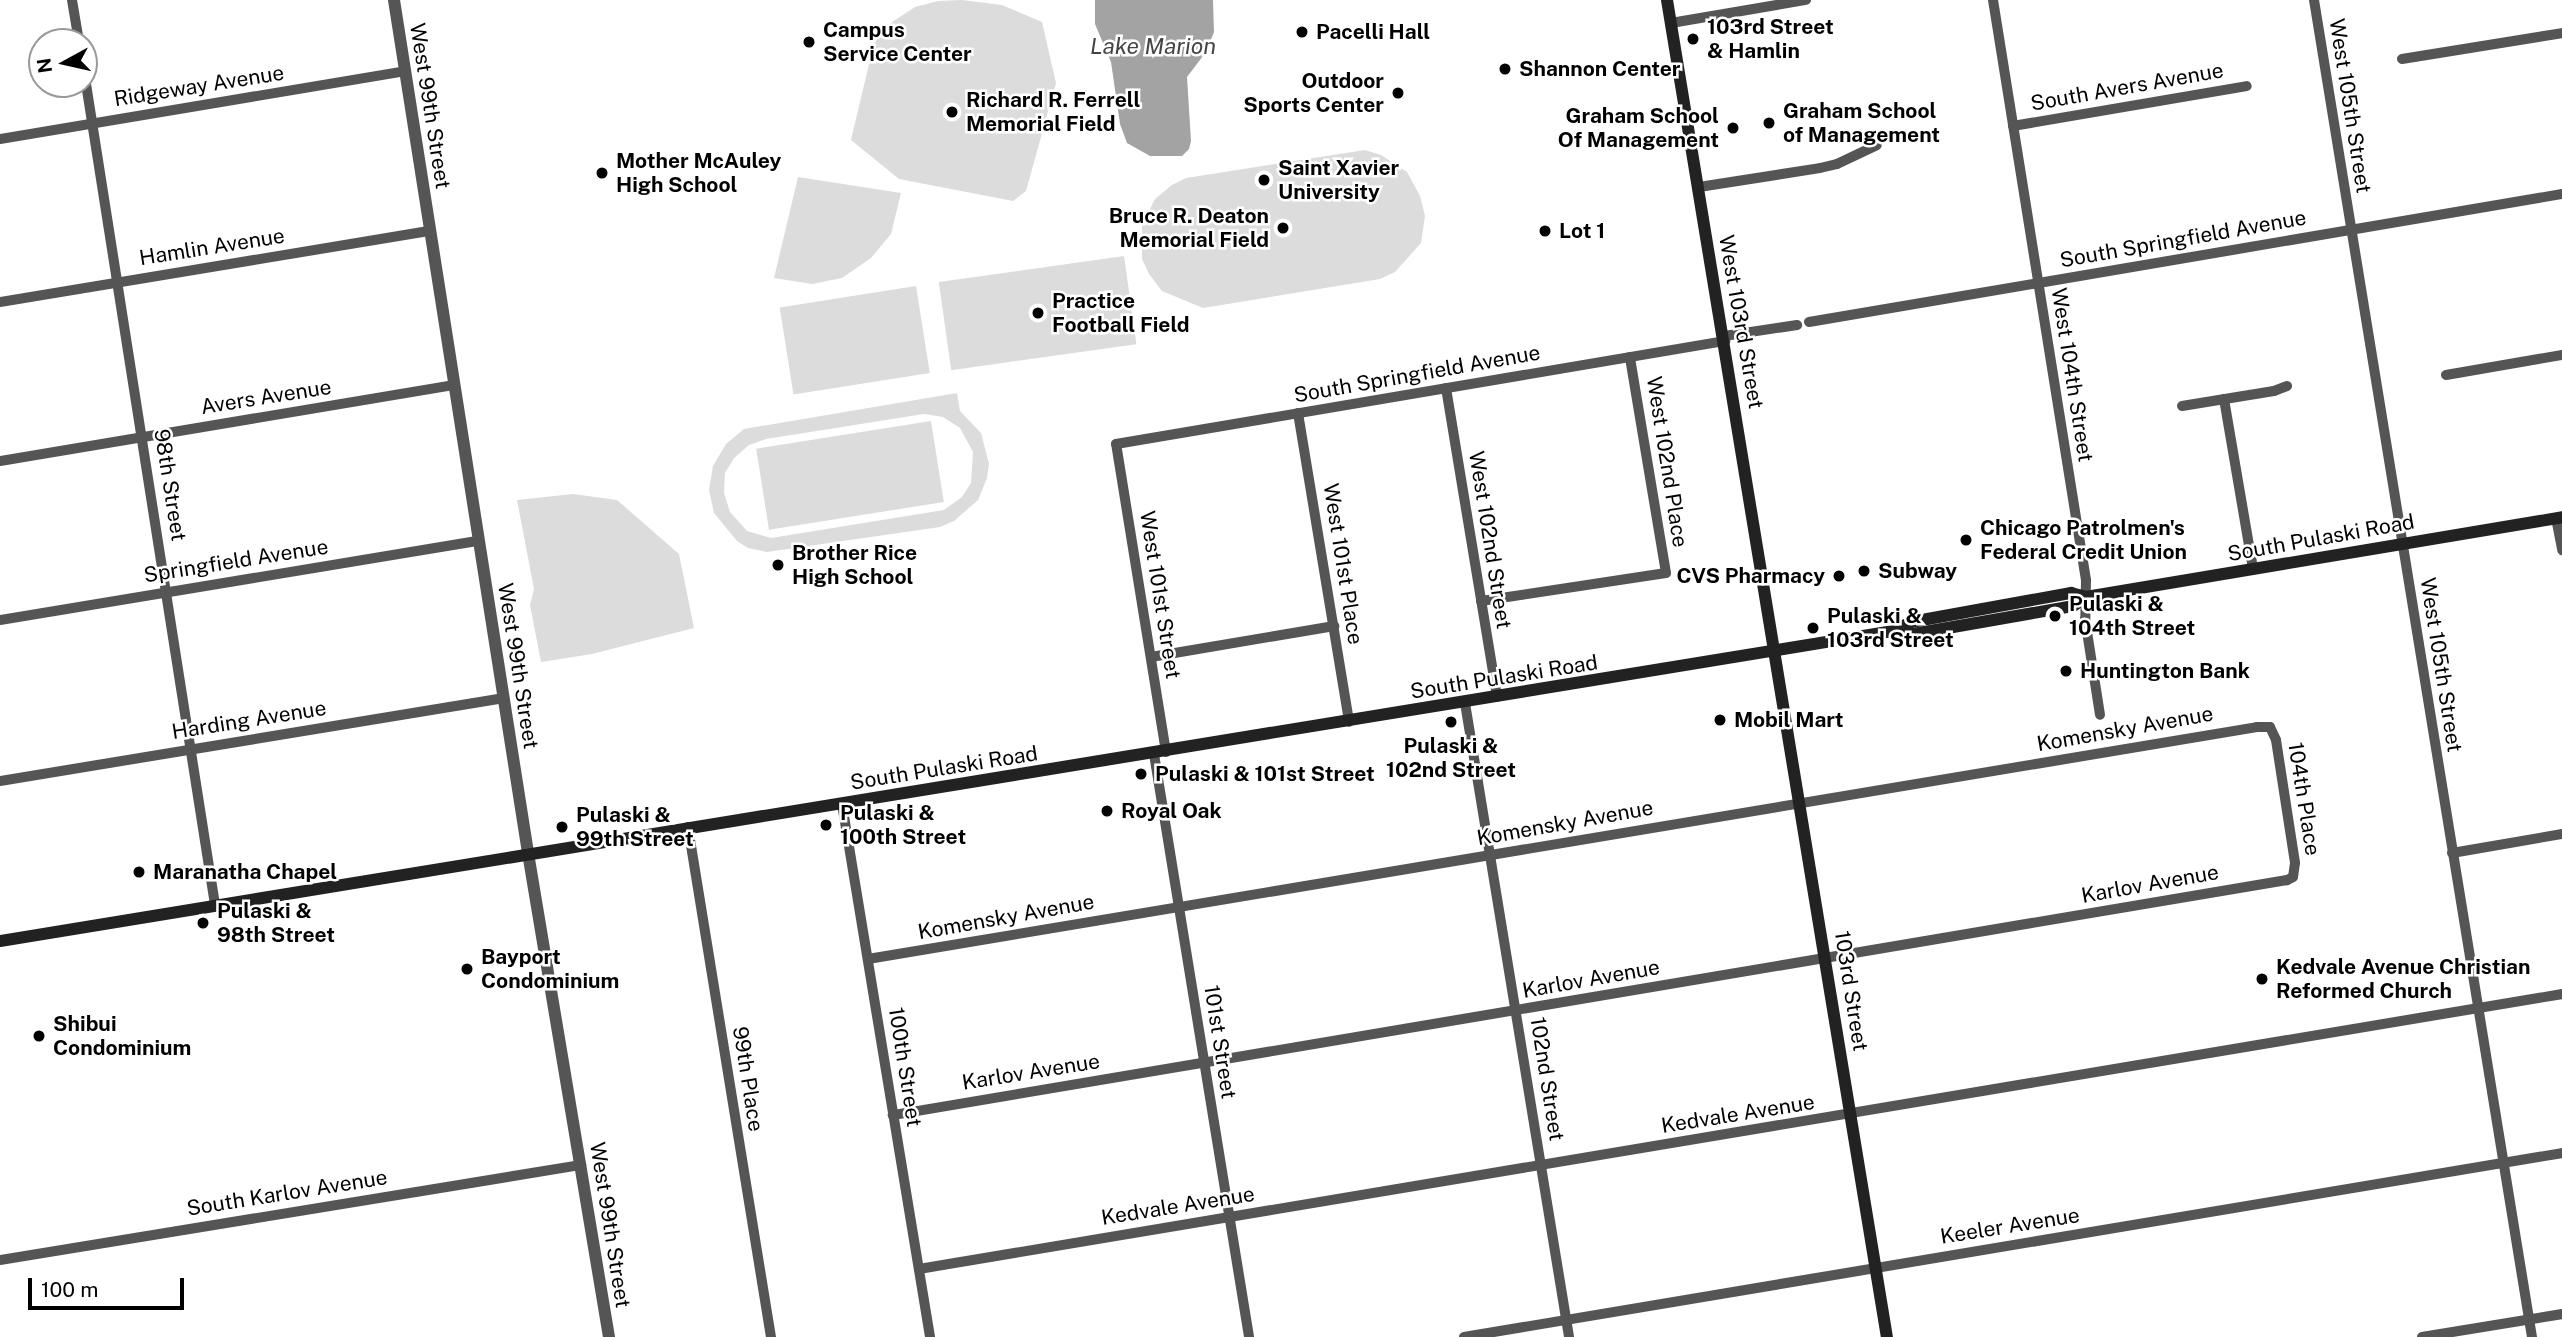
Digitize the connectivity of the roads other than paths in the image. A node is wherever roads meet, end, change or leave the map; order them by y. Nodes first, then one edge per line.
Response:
1 (72, 0) edge
2 (394, 0) edge
3 (1667, 0) edge
4 (1806, 0) edge
5 (1993, 0) edge
6 (2314, 0) edge
7 (1671, 23) junction
8 (77, 28) edge
9 (2562, 33) edge
10 (2402, 59) dead end
11 (405, 71) junction
12 (2247, 86) dead end
13 (89, 98) edge
14 (93, 124) junction
15 (2013, 126) junction
16 (0, 139) edge
17 (1877, 145) dead end
18 (1699, 187) junction
19 (2562, 194) edge
20 (2351, 230) junction
21 (430, 231) junction
22 (118, 282) junction
23 (2038, 284) junction
24 (0, 302) edge
25 (1809, 322) dead end
26 (1797, 325) dead end
27 (1725, 339) junction
28 (2562, 355) edge
29 (1630, 357) junction
30 (2446, 375) dead end
31 (455, 386) junction
32 (2287, 386) dead end
33 (1446, 388) junction
34 (2224, 399) junction
35 (2182, 406) dead end
36 (1298, 413) junction
37 (142, 437) junction
38 (1116, 444) joint
39 (0, 461) edge
40 (2559, 517) edge
41 (479, 541) junction
42 (2402, 544) junction
43 (2562, 550) edge
44 (2253, 569) junction
45 (168, 592) junction
46 (2085, 597) junction
47 (1481, 601) junction
48 (0, 620) edge
49 (1334, 626) junction
50 (1777, 651) junction
51 (1151, 657) junction
52 (504, 698) junction
53 (1497, 698) junction
54 (1465, 703) junction
55 (2100, 715) dead end
56 (1349, 722) junction
57 (2270, 727) joint
58 (192, 748) junction
59 (1160, 753) junction
60 (0, 781) edge
61 (1801, 803) junction
62 (842, 804) junction
63 (688, 827) junction
64 (2562, 834) edge
65 (528, 853) junction
66 (2452, 853) junction
67 (1490, 855) junction
68 (2293, 877) joint
69 (215, 905) junction
70 (1179, 907) junction
71 (0, 941) edge
72 (868, 959) junction
73 (1826, 959) junction
74 (2562, 994) edge
75 (2478, 1009) junction
76 (1517, 1012) junction
77 (1204, 1063) junction
78 (893, 1115) junction
79 (1851, 1115) junction
80 (2562, 1153) edge
81 (2503, 1163) junction
82 (581, 1164) junction
83 (1542, 1166) junction
84 (1229, 1217) junction
85 (0, 1260) edge
86 (1876, 1268) junction
87 (919, 1269) junction
88 (2562, 1314) edge
89 (2529, 1319) junction
90 (1566, 1320) junction
91 (609, 1337) edge
92 (771, 1337) edge
93 (930, 1337) edge
94 (1249, 1337) edge
95 (1464, 1337) edge
96 (1569, 1337) edge
97 (1887, 1337) edge
98 (2422, 1337) edge
99 (2532, 1337) edge

1 - 8 street
2 - 11 street, West 99th Street
3 - 7 main road, West 103rd Street
4 - 7 street
5 - 15 street, West 104th Street
6 - 20 street, West 105th Street
7 - 18 main road, West 103rd Street
9 - 10 street
11 - 14 street, Ridgeway Avenue
11 - 21 street, West 99th Street
12 - 15 street, South Avers Avenue
13 - 14 street, 98th Street
14 - 16 street, Ridgeway Avenue
14 - 22 street, 98th Street
15 - 23 street, West 104th Street
17 - 18 street
18 - 27 main road, West 103rd Street
19 - 20 street, South Springfield Avenue
20 - 23 street, South Springfield Avenue
20 - 42 street, West 105th Street
21 - 22 street, Hamlin Avenue
21 - 31 street, West 99th Street
22 - 24 street, Hamlin Avenue
22 - 37 street, 98th Street
23 - 25 street, South Springfield Avenue
23 - 46 street, West 104th Street
26 - 27 street, South Springfield Avenue
27 - 29 street, South Springfield Avenue
27 - 50 main road, West 103rd Street
28 - 30 street
29 - 33 street, South Springfield Avenue
29 - 47 street, West 102nd Place
31 - 37 street, Avers Avenue
31 - 41 street, West 99th Street
32 - 34 street
33 - 36 street, South Springfield Avenue
33 - 47 street, West 102nd Street
34 - 35 street
34 - 44 street
36 - 38 street, South Springfield Avenue
36 - 49 street, West 101st Place
37 - 39 street, Avers Avenue
37 - 45 street, 98th Street
38 - 51 street, West 101st Street
40 - 42 main road, South Pulaski Road
40 - 43 street
41 - 45 street, Springfield Avenue
41 - 52 street, West 99th Street
42 - 44 main road, South Pulaski Road
42 - 66 street, West 105th Street
44 - 46 main road, South Pulaski Road
45 - 48 street, Springfield Avenue
45 - 58 street, 98th Street
46 - 50 main road, South Pulaski Road
46 - 55 street, West 104th Street
47 - 53 street, West 102nd Street
49 - 51 street
49 - 56 street, West 101st Place
50 - 53 main road, South Pulaski Road
50 - 61 main road, 103rd Street
51 - 59 street, West 101st Street
52 - 58 street, Harding Avenue
52 - 65 street, West 99th Street
53 - 54 main road, South Pulaski Road
54 - 56 main road, South Pulaski Road
54 - 67 street, 102nd Street
56 - 59 main road, South Pulaski Road
57 - 61 street, Komensky Avenue
57 - 68 street, 104th Place
58 - 60 street, Harding Avenue
58 - 69 street, 98th Street
59 - 62 main road, South Pulaski Road
59 - 70 street, 101st Street
61 - 67 street, Komensky Avenue
61 - 73 main road, 103rd Street
62 - 63 main road, South Pulaski Road
62 - 72 street, 100th Street
63 - 65 main road, South Pulaski Road
63 - 92 street, 99th Place
64 - 66 street
65 - 69 main road, South Pulaski Road
65 - 82 street, West 99th Street
66 - 75 street, West 105th Street
67 - 70 street, Komensky Avenue
67 - 76 street, 102nd Street
68 - 73 street, Karlov Avenue
69 - 71 main road, South Pulaski Road
70 - 72 street, Komensky Avenue
70 - 77 street, 101st Street
72 - 78 street, 100th Street
73 - 76 street, Karlov Avenue
73 - 79 main road, 103rd Street
74 - 75 street, Kedvale Avenue
75 - 79 street, Kedvale Avenue
75 - 81 street, West 105th Street
76 - 77 street, Karlov Avenue
76 - 83 street, 102nd Street
77 - 78 street, Karlov Avenue
77 - 84 street, 101st Street
78 - 87 street, 100th Street
79 - 83 street, Kedvale Avenue
79 - 86 main road, 103rd Street
80 - 81 street, Keeler Avenue
81 - 86 street, Keeler Avenue
81 - 89 street, West 105th Street
82 - 85 street, South Karlov Avenue
82 - 91 street, West 99th Street
83 - 84 street, Kedvale Avenue
83 - 90 street, 102nd Street
84 - 87 street, Kedvale Avenue
84 - 94 street, 101st Street
86 - 90 street, Keeler Avenue
86 - 97 main road, 103rd Street
87 - 93 street, 100th Street
88 - 89 street
89 - 98 street
89 - 99 street, West 105th Street
90 - 95 street, Keeler Avenue
90 - 96 street, 102nd Street

